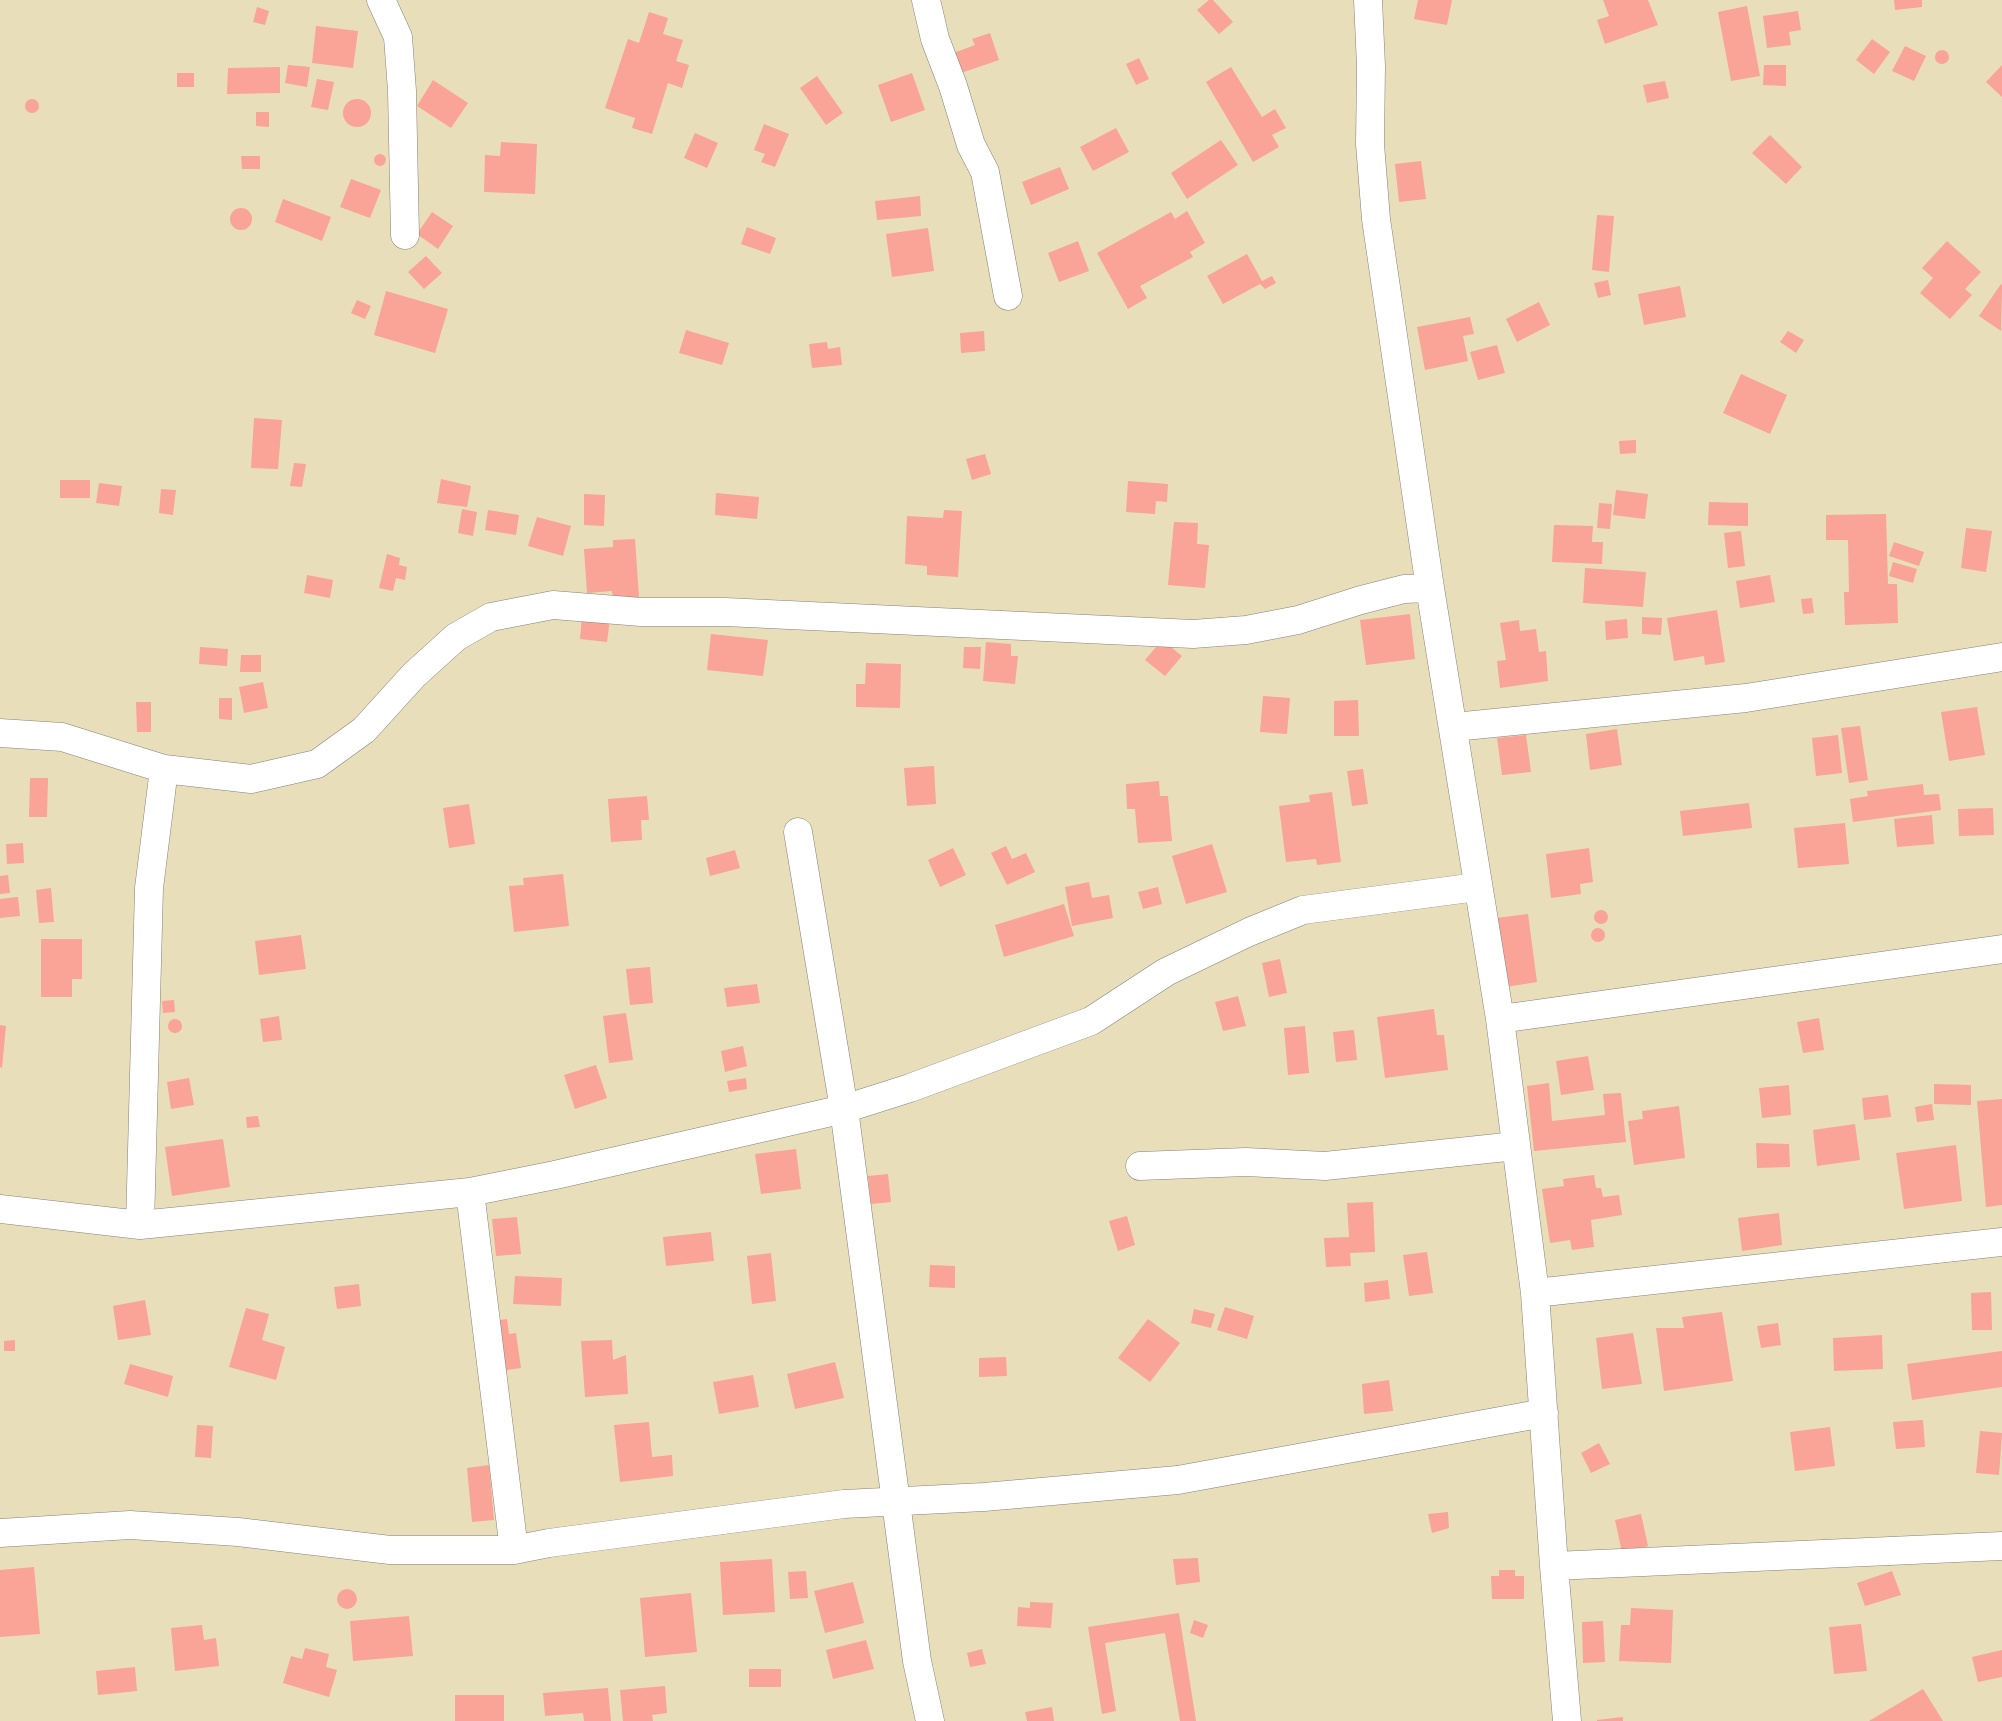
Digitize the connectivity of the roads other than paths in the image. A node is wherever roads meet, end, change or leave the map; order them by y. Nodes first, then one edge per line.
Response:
1 (381, 0) edge
2 (926, 0) edge
3 (1368, 0) edge
4 (405, 235) dead end
5 (1008, 296) dead end
6 (1430, 588) junction
7 (2002, 657) edge
8 (1454, 727) junction
9 (0, 733) edge
10 (164, 770) junction
11 (798, 832) dead end
12 (1477, 887) junction
13 (2002, 949) edge
14 (1500, 1019) junction
15 (844, 1109) junction
16 (1516, 1146) junction
17 (1140, 1166) dead end
18 (470, 1192) junction
19 (0, 1209) edge
20 (140, 1225) junction
21 (2002, 1242) edge
22 (1535, 1293) junction
23 (1544, 1413) junction
24 (897, 1502) junction
25 (0, 1532) edge
26 (2002, 1546) edge
27 (514, 1550) junction
28 (1554, 1566) junction
29 (930, 1721) edge
30 (1568, 1721) edge

1 - 4 street
2 - 5 street
3 - 6 street
6 - 8 street
6 - 10 street
7 - 8 street
8 - 12 street
9 - 10 street
10 - 20 street
11 - 15 street
12 - 14 street
12 - 15 street
13 - 14 street
14 - 16 street
15 - 18 street
15 - 24 street
16 - 17 street
16 - 22 street
18 - 20 street
18 - 27 street
19 - 20 street
21 - 22 street
22 - 23 street
23 - 24 street
23 - 28 street
24 - 27 street
24 - 29 street
25 - 27 street
26 - 28 street
28 - 30 street

